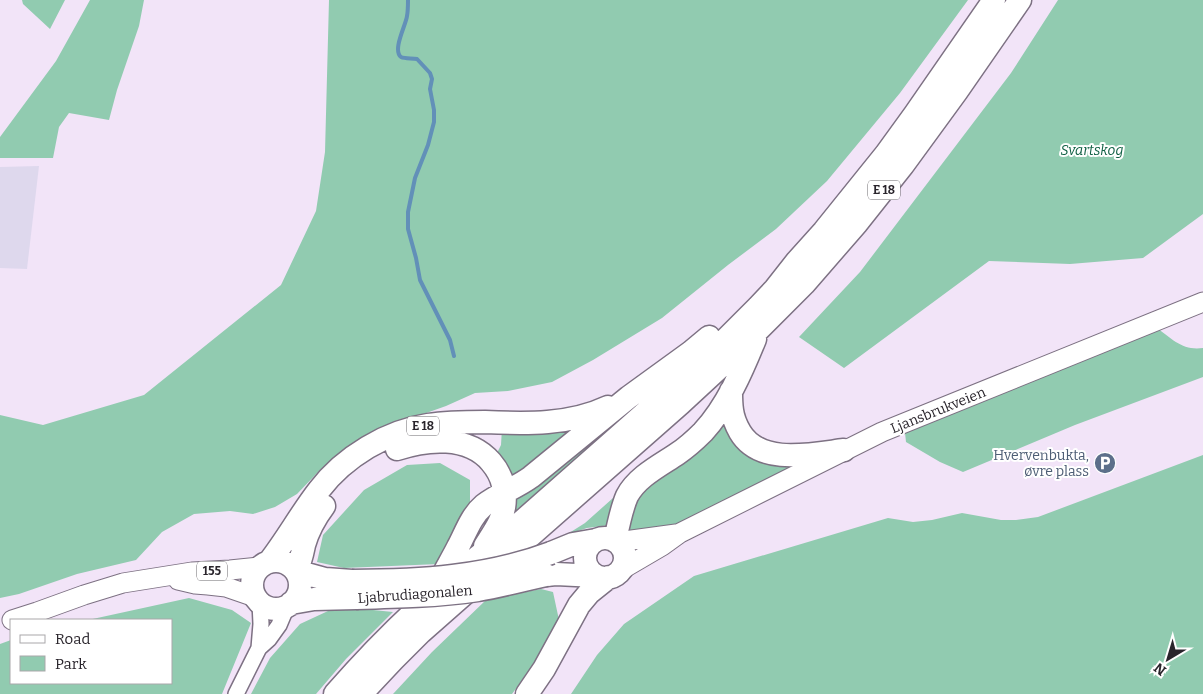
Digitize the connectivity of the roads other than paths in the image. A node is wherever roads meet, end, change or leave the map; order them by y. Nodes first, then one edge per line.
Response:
1 (994, 0) edge
2 (1020, 0) edge
3 (797, 260) junction
4 (1203, 302) edge
5 (760, 329) junction
6 (731, 391) junction
7 (629, 397) junction
8 (844, 450) junction
9 (505, 493) junction
10 (680, 533) junction
11 (609, 541) junction
12 (480, 554) junction
13 (264, 564) junction
14 (548, 564) junction
15 (296, 571) junction
16 (609, 575) junction
17 (165, 577) junction
18 (354, 589) junction
19 (435, 593) junction
20 (257, 600) junction
21 (289, 605) junction
22 (15, 619) edge
23 (259, 648) junction
24 (236, 694) edge
25 (336, 694) edge
26 (361, 694) edge
27 (527, 694) edge

1 - 3 highway, E 18
2 - 5 highway, E 18
3 - 7 highway, E 18
3 - 12 highway, E 18
4 - 8 main road, Ljansbrukveien
5 - 6 highway, E 18
5 - 26 highway, E 18
6 - 8 highway
6 - 11 highway, E 18
7 - 9 highway, E 18
7 - 13 highway, E 18
8 - 10 main road, Ljansbrukveien
9 - 12 highway, E 18
9 - 15 highway, E 18
9 - 19 highway, E 18
10 - 11 main road, Ljansbrukveien
10 - 16 main road, Ljansbrukveien
11 - 14 highway, Ljabrudiagonalen
11 - 16 highway, E 18
11 - 16 highway, E 18
12 - 19 highway, E 18
13 - 15 highway
13 - 17 main road, 155
13 - 20 highway, E 18
14 - 16 highway, Ljabrudiagonalen
14 - 18 highway, Ljabrudiagonalen, bridge
15 - 18 highway, Ljabrudiagonalen
15 - 21 highway, E 18
16 - 27 highway
17 - 20 main road, 155
17 - 22 main road, 155
18 - 21 highway, Ljabrudiagonalen
19 - 25 highway, E 18
20 - 21 highway
20 - 23 street
21 - 23 street
23 - 24 street

